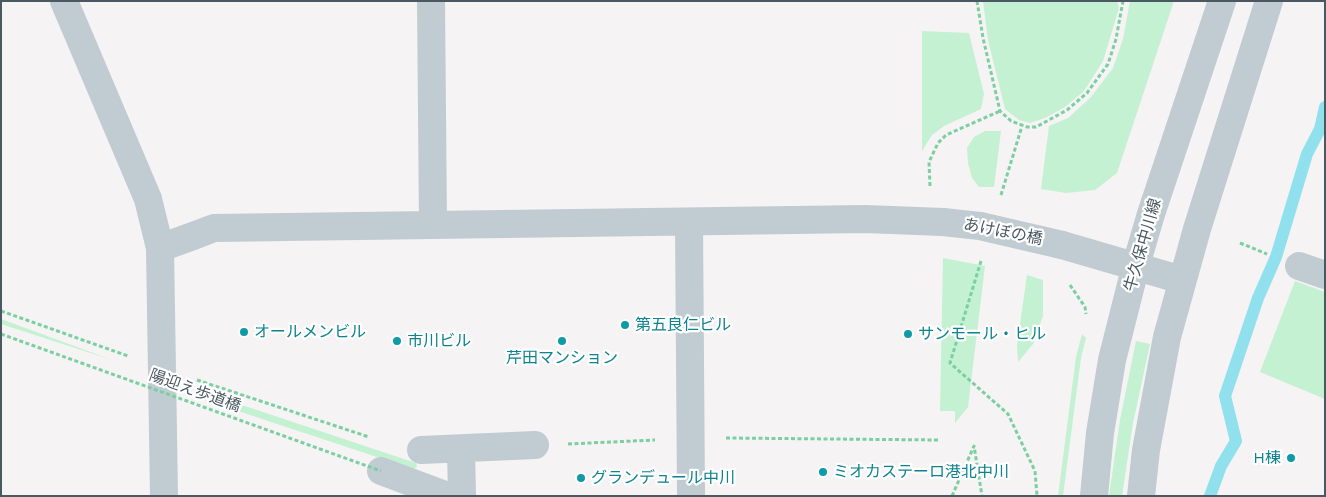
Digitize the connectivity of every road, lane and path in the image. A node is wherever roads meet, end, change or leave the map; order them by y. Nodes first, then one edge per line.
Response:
1 (64, 1) edge
2 (431, 1) edge
3 (977, 1) edge
4 (1123, 1) edge
5 (1222, 1) edge
6 (1269, 1) edge
7 (1000, 111) junction
8 (1022, 126) junction
9 (930, 189) dead end
10 (999, 202) dead end
11 (689, 222) junction
12 (434, 225) junction
13 (160, 248) junction
14 (982, 259) dead end
15 (1136, 265) junction
16 (1299, 266) dead end
17 (1325, 275) edge
18 (1182, 280) junction
19 (1, 311) edge
20 (1, 334) edge
21 (132, 358) dead end
22 (191, 378) dead end
23 (691, 438) junction
24 (939, 440) dead end
25 (535, 445) joint
26 (461, 449) junction
27 (421, 450) joint
28 (381, 471) joint
29 (164, 496) edge
30 (448, 496) edge
31 (462, 496) edge
32 (692, 496) edge
33 (952, 496) edge
34 (982, 496) edge
35 (1037, 496) edge
36 (1094, 496) edge
37 (1141, 496) edge

1 - 13 street
2 - 12 street
3 - 7 path
4 - 8 path
5 - 15 street, 牛久保中川線
6 - 18 street
7 - 8 path
7 - 9 path
8 - 10 path
11 - 12 street, あけぼの橋
11 - 15 street, あけぼの橋, bridge
11 - 23 street
12 - 13 street, あけぼの橋
13 - 29 street
14 - 35 path
15 - 18 street, あけぼの橋
15 - 36 street, 牛久保中川線
16 - 17 street
18 - 37 street
19 - 21 path
20 - 28 path, 陽迎え歩道橋, bridge
22 - 27 path
23 - 24 path
23 - 25 path
23 - 32 street
25 - 26 street
26 - 27 street
26 - 31 street
28 - 30 street
33 - 34 path

